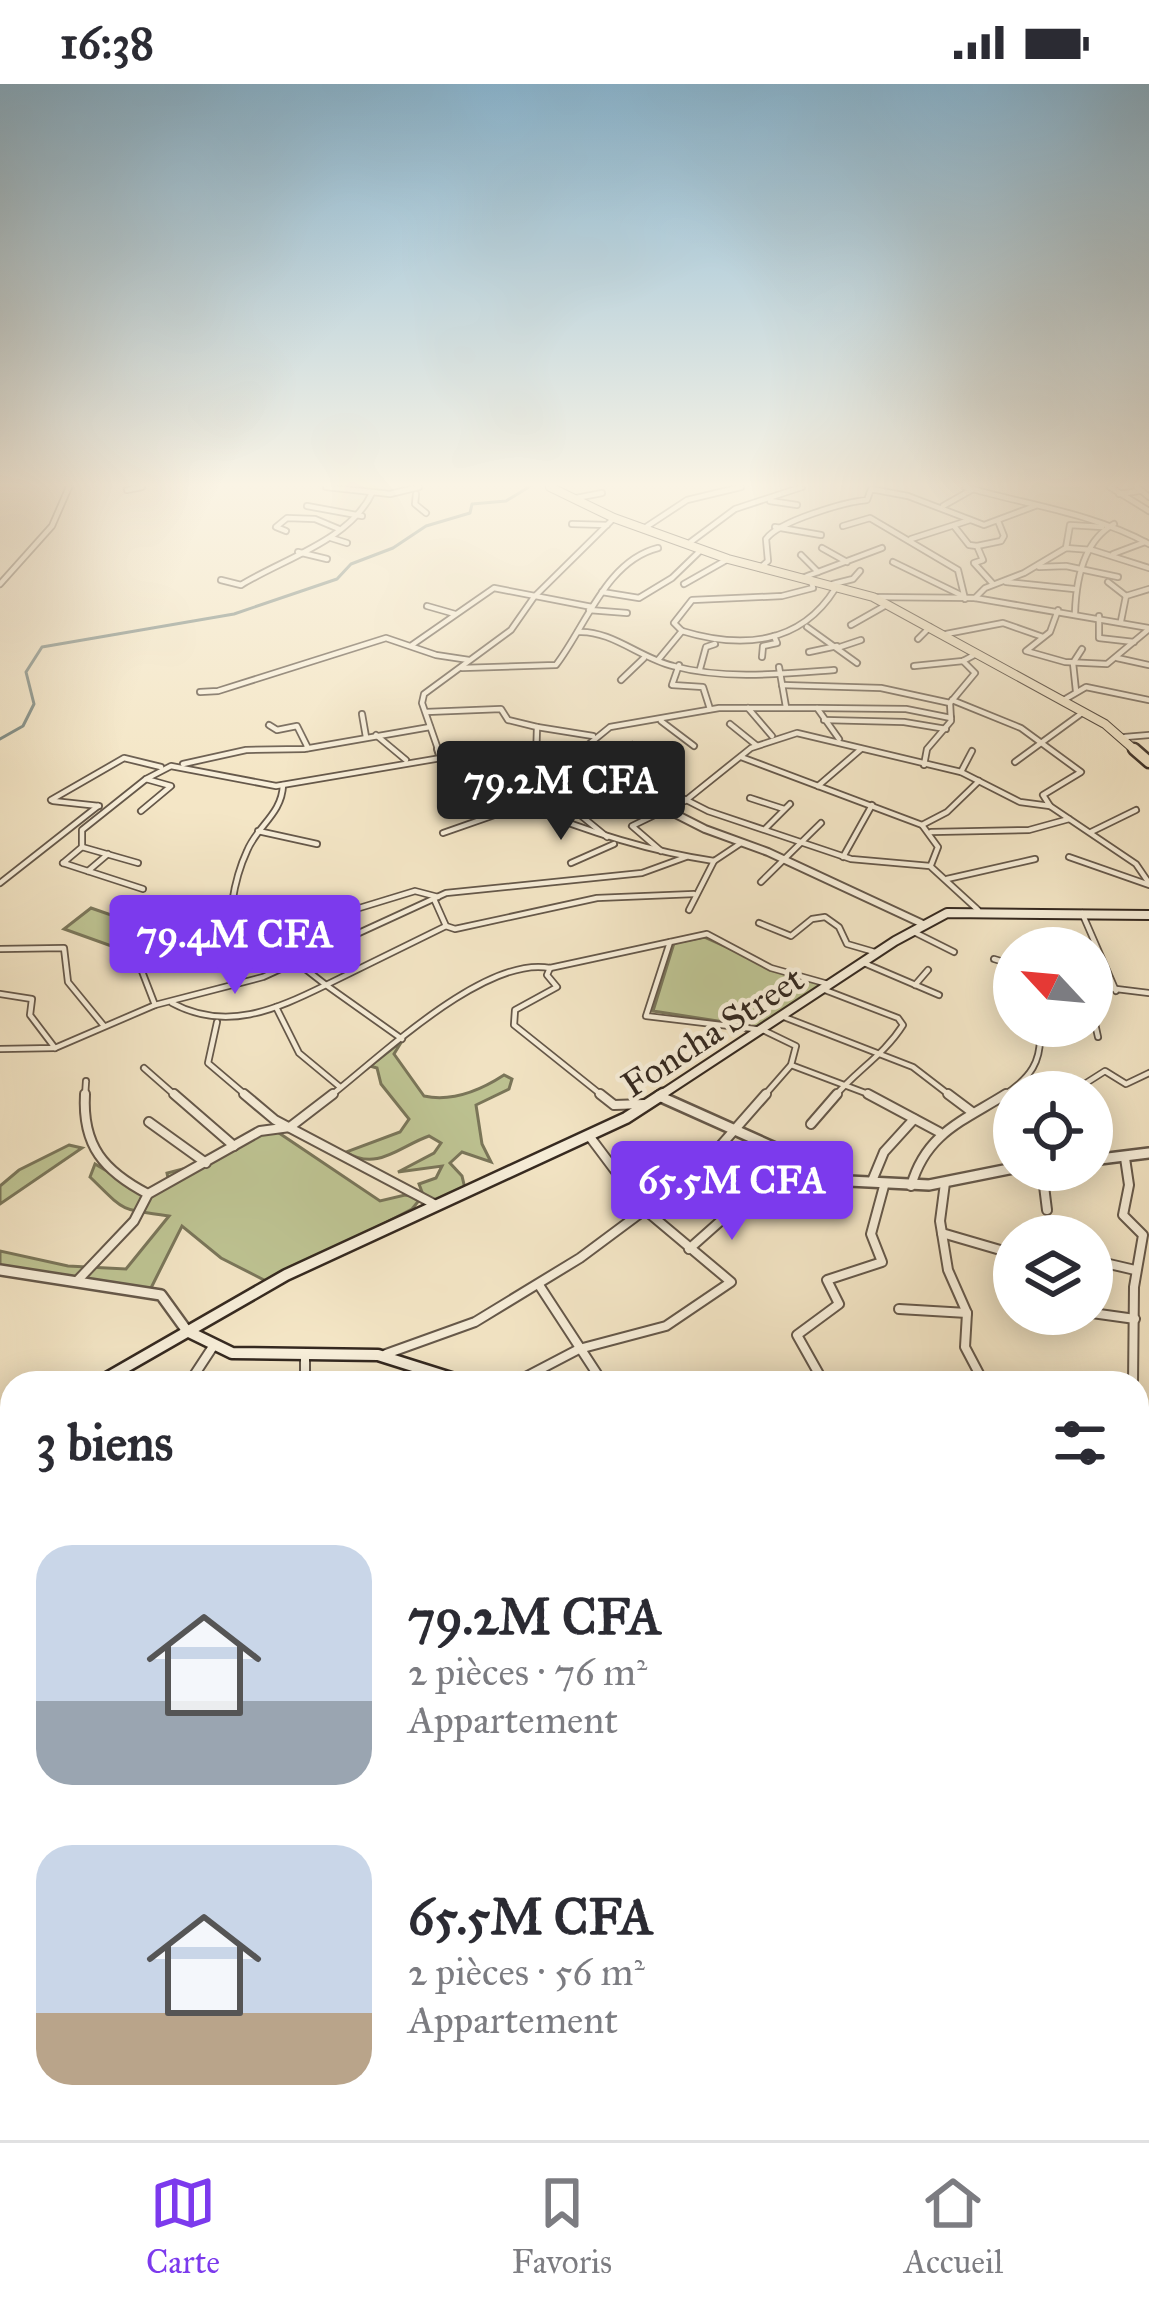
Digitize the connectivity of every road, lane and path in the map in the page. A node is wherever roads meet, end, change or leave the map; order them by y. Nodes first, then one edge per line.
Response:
1 (548, 583) edge
2 (611, 583) edge
3 (664, 583) edge
4 (808, 583) edge
5 (837, 583) edge
6 (935, 583) edge
7 (964, 583) edge
8 (999, 583) edge
9 (1013, 583) edge
10 (1076, 583) edge
11 (1110, 583) edge
12 (812, 584) junction
13 (993, 584) joint
14 (835, 589) junction
15 (1074, 589) junction
16 (1149, 589) edge
17 (852, 591) junction
18 (602, 592) junction
19 (1130, 595) junction
20 (534, 597) junction
21 (873, 597) junction
22 (964, 597) junction
23 (975, 598) junction
24 (1149, 600) edge
25 (888, 604) junction
26 (427, 606) dead end
27 (591, 608) junction
28 (1058, 610) junction
29 (627, 613) dead end
30 (1075, 613) junction
31 (454, 614) junction
32 (1099, 616) junction
33 (1121, 621) junction
34 (806, 626) junction
35 (851, 626) dead end
36 (933, 626) junction
37 (1149, 628) edge
38 (578, 632) junction
39 (682, 632) junction
40 (946, 634) junction
41 (774, 636) junction
42 (1043, 638) junction
43 (918, 639) dead end
44 (861, 640) dead end
45 (1134, 642) junction
46 (720, 644) junction
47 (410, 646) junction
48 (838, 646) junction
49 (1082, 649) dead end
50 (808, 652) dead end
51 (976, 654) junction
52 (762, 657) dead end
53 (644, 658) junction
54 (1117, 658) junction
55 (469, 660) junction
56 (658, 660) junction
57 (962, 661) junction
58 (857, 663) dead end
59 (1073, 663) junction
60 (679, 665) junction
61 (1149, 665) edge
62 (914, 666) dead end
63 (462, 668) junction
64 (700, 669) junction
65 (834, 670) dead end
66 (780, 671) junction
67 (622, 680) dead end
68 (782, 685) junction
69 (1076, 691) junction
70 (200, 692) dead end
71 (1149, 700) edge
72 (951, 702) junction
73 (1061, 702) junction
74 (787, 707) junction
75 (748, 708) junction
76 (817, 708) junction
77 (710, 709) junction
78 (426, 712) junction
79 (1082, 713) junction
80 (362, 714) dead end
81 (951, 718) junction
82 (824, 720) junction
83 (661, 721) junction
84 (730, 724) dead end
85 (269, 725) dead end
86 (430, 727) junction
87 (537, 727) junction
88 (946, 729) junction
89 (376, 735) junction
90 (366, 736) junction
91 (593, 736) junction
92 (772, 736) junction
93 (1125, 737) junction
94 (1147, 738) edge
95 (1046, 741) junction
96 (841, 742) junction
97 (632, 745) dead end
98 (756, 745) junction
99 (694, 746) dead end
100 (582, 747) junction
101 (308, 748) junction
102 (862, 748) junction
103 (972, 751) dead end
104 (606, 757) junction
105 (741, 757) junction
106 (441, 758) junction
107 (536, 760) junction
108 (409, 761) junction
109 (567, 761) junction
110 (1016, 762) dead end
111 (1149, 762) edge
112 (179, 765) junction
113 (924, 765) junction
114 (164, 768) junction
115 (962, 772) junction
116 (146, 778) junction
117 (980, 781) junction
118 (620, 784) junction
119 (283, 785) junction
120 (818, 786) junction
121 (750, 798) dead end
122 (562, 800) dead end
123 (685, 801) junction
124 (872, 805) junction
125 (98, 806) junction
126 (109, 806) junction
127 (523, 806) junction
128 (695, 806) junction
129 (1050, 806) junction
130 (668, 808) junction
131 (141, 811) dead end
132 (1136, 811) dead end
133 (682, 816) junction
134 (1070, 818) junction
135 (820, 823) dead end
136 (922, 825) junction
137 (766, 828) junction
138 (258, 831) junction
139 (931, 832) junction
140 (1091, 832) junction
141 (443, 833) dead end
142 (611, 842) junction
143 (803, 842) junction
144 (317, 844) dead end
145 (741, 844) junction
146 (82, 847) junction
147 (664, 853) junction
148 (108, 854) junction
149 (686, 856) junction
150 (844, 857) junction
151 (1069, 857) dead end
152 (1036, 859) dead end
153 (714, 861) junction
154 (788, 861) junction
155 (139, 863) dead end
156 (571, 863) dead end
157 (1149, 864) edge
158 (930, 866) junction
159 (1142, 870) junction
160 (88, 871) junction
161 (947, 879) junction
162 (761, 882) dead end
163 (0, 883) edge
164 (1149, 884) edge
165 (143, 889) dead end
166 (694, 894) junction
167 (436, 898) junction
168 (688, 910) dead end
169 (978, 910) junction
170 (1082, 913) junction
171 (1149, 915) edge
172 (759, 923) dead end
173 (925, 925) junction
174 (446, 926) junction
175 (229, 930) junction
176 (913, 932) junction
177 (670, 942) junction
178 (0, 950) edge
179 (954, 952) dead end
180 (878, 953) junction
181 (138, 962) junction
182 (863, 963) junction
183 (299, 964) junction
184 (550, 968) junction
185 (928, 970) dead end
186 (914, 985) junction
187 (326, 986) junction
188 (828, 987) junction
189 (1113, 990) edge
190 (1116, 991) junction
191 (1149, 993) edge
192 (0, 994) edge
193 (939, 994) dead end
194 (171, 1002) junction
195 (155, 1005) junction
196 (277, 1007) junction
197 (784, 1017) junction
198 (218, 1022) junction
199 (104, 1026) junction
200 (764, 1030) junction
201 (403, 1039) junction
202 (1042, 1047) edge
203 (55, 1048) junction
204 (0, 1049) edge
205 (880, 1052) junction
206 (790, 1065) junction
207 (145, 1068) dead end
208 (1149, 1073) edge
209 (1113, 1076) edge
210 (86, 1082) dead end
211 (845, 1085) junction
212 (340, 1087) junction
213 (654, 1100) junction
214 (972, 1112) junction
215 (915, 1118) junction
216 (148, 1122) dead end
217 (811, 1124) dead end
218 (290, 1126) junction
219 (733, 1131) junction
220 (940, 1132) junction
221 (590, 1137) junction
222 (234, 1146) junction
223 (1149, 1154) edge
224 (1125, 1156) junction
225 (1113, 1157) edge
226 (206, 1163) junction
227 (993, 1173) edge
228 (945, 1183) junction
229 (871, 1185) junction
230 (884, 1186) junction
231 (911, 1186) junction
232 (1045, 1191) edge
233 (148, 1194) junction
234 (743, 1202) dead end
235 (437, 1206) junction
236 (644, 1209) junction
237 (1047, 1210) dead end
238 (942, 1233) junction
239 (993, 1248) edge
240 (689, 1249) junction
241 (1144, 1255) edge
242 (1113, 1265) edge
243 (0, 1270) edge
244 (1136, 1271) junction
245 (77, 1281) junction
246 (539, 1285) junction
247 (899, 1309) dead end
248 (1149, 1311) edge
249 (967, 1312) junction
250 (1113, 1313) edge
251 (1135, 1314) junction
252 (187, 1331) junction
253 (212, 1348) junction
254 (579, 1349) junction
255 (382, 1355) junction
256 (305, 1358) junction
257 (119, 1371) edge
258 (197, 1371) edge
259 (305, 1371) edge
260 (431, 1371) edge
261 (537, 1371) edge
262 (595, 1371) edge
263 (817, 1371) edge
264 (978, 1371) edge
265 (1133, 1371) edge

1 - 20 street
2 - 18 street
3 - 18 street
4 - 12 highway
5 - 17 street
6 - 22 street
7 - 22 street
8 - 13 street
9 - 15 street
10 - 15 street
11 - 19 street
12 - 14 highway
12 - 39 street
13 - 23 street
14 - 17 highway
14 - 34 street
15 - 30 street
16 - 19 street
17 - 21 highway
18 - 27 street
19 - 24 street
19 - 33 street
20 - 27 street
20 - 31 street
20 - 55 street
21 - 22 street
21 - 25 highway
22 - 23 street
23 - 28 street
25 - 35 street
25 - 36 highway
26 - 31 street
27 - 29 street
27 - 38 street
28 - 30 street
28 - 42 street
30 - 32 street
31 - 47 street
32 - 33 street
32 - 45 street
33 - 37 street
34 - 41 street
34 - 48 street
36 - 40 highway
36 - 43 street
37 - 45 street
38 - 53 street
38 - 63 street
39 - 46 street
39 - 56 street
40 - 42 street
40 - 51 highway
41 - 46 street
41 - 52 street
42 - 59 street
44 - 48 street
45 - 54 street
46 - 64 street
47 - 55 street
47 - 70 street
48 - 50 street
48 - 58 street
49 - 59 street
51 - 57 street
51 - 73 highway
53 - 56 street
53 - 67 street
54 - 59 street
54 - 61 street
55 - 63 street
56 - 60 street
57 - 62 street
57 - 72 street
59 - 69 street
60 - 64 street
60 - 77 street
63 - 78 street
64 - 66 street
65 - 66 street
66 - 68 street
68 - 72 street
68 - 74 street
69 - 71 street
69 - 73 street
72 - 81 street
72 - 95 street
73 - 79 highway
74 - 75 street
74 - 76 street
75 - 77 street
75 - 92 street
76 - 81 street
76 - 82 street
77 - 83 street
78 - 86 street
78 - 87 street
79 - 93 highway
79 - 95 street
80 - 90 street
81 - 88 street
82 - 88 street
82 - 96 street
83 - 91 street
83 - 99 street
84 - 98 street
85 - 101 street
86 - 89 street
86 - 106 street
87 - 91 street
87 - 107 street
88 - 113 street
89 - 90 street
89 - 108 street
90 - 101 street
91 - 100 street
92 - 96 street
92 - 98 street
93 - 94 street
93 - 111 highway
95 - 110 street
95 - 129 street
96 - 102 street
97 - 104 street
98 - 105 street
100 - 104 street
100 - 109 street
101 - 112 street
102 - 113 street
102 - 120 street
103 - 115 street
104 - 123 street
105 - 120 street
105 - 123 street
106 - 107 street
106 - 108 street
107 - 109 street
108 - 119 street
109 - 118 street
112 - 114 street
112 - 119 street
113 - 115 street
114 - 116 street
114 - 125 street
115 - 117 street
116 - 126 street
116 - 131 street
117 - 129 street
117 - 136 street
118 - 127 street
118 - 130 street
119 - 138 street
120 - 124 street
121 - 137 street
122 - 142 street
123 - 128 street
124 - 136 street
124 - 150 street
125 - 126 street
125 - 163 street
126 - 146 street
127 - 141 street
127 - 142 street
128 - 133 street
128 - 137 street
129 - 134 street
130 - 133 street
130 - 147 street
132 - 140 street
133 - 145 street
134 - 139 street
134 - 140 street
135 - 143 street
136 - 139 street
137 - 143 street
138 - 144 street
138 - 175 street
139 - 158 street
140 - 159 street
142 - 147 street
142 - 156 street
143 - 150 street
143 - 154 street
145 - 153 street
145 - 154 street
146 - 148 street
146 - 160 street
147 - 149 street
148 - 155 street
148 - 160 street
149 - 153 street
149 - 167 street
150 - 158 street
151 - 164 street
152 - 161 street
153 - 166 street
154 - 162 street
154 - 173 street
157 - 159 street
158 - 161 street
159 - 164 street
160 - 165 street
161 - 169 street
166 - 168 street
166 - 174 street
167 - 174 street
167 - 175 street
167 - 183 street
169 - 170 main road, Foncha Street
169 - 173 main road, Foncha Street
170 - 171 main road, Foncha Street
170 - 190 street
172 - 180 street
173 - 176 main road, Foncha Street
174 - 187 street
175 - 181 street
175 - 181 street
176 - 179 street
176 - 180 main road, Foncha Street
177 - 184 street
177 - 188 street
177 - 200 street
178 - 199 street
180 - 182 main road, Foncha Street
181 - 195 street
182 - 186 street
182 - 188 main road, Foncha Street
183 - 187 street
183 - 194 street
184 - 201 street
184 - 213 street
185 - 186 street
186 - 193 street
187 - 196 street
187 - 201 street
188 - 197 main road, Foncha Street
188 - 205 street
189 - 190 street
190 - 191 street
192 - 203 street
194 - 195 street
194 - 198 street
195 - 199 street
196 - 198 street
196 - 212 street
197 - 200 main road, Foncha Street
197 - 205 street
198 - 218 street
199 - 203 street
200 - 206 street
200 - 213 main road, Foncha Street
201 - 212 street
202 - 214 street
203 - 204 street
205 - 211 street
205 - 214 street
206 - 211 street
206 - 219 street
207 - 222 street
208 - 209 street
210 - 233 street
211 - 215 street
211 - 217 street
212 - 218 street
213 - 219 street
213 - 221 main road, Foncha Street
214 - 220 street
215 - 220 street
215 - 229 street
216 - 226 street
218 - 222 street
218 - 235 street
219 - 229 street
219 - 236 street
220 - 231 street
221 - 235 main road, Foncha Street
221 - 236 street
222 - 226 street
223 - 224 street
224 - 225 street
224 - 241 street
226 - 233 street
227 - 228 street
228 - 231 street
228 - 238 street
229 - 230 street
230 - 231 street
230 - 263 street
232 - 237 street
233 - 245 street
234 - 240 street
235 - 252 main road, Foncha Street
236 - 240 street
236 - 246 street
238 - 239 street
238 - 249 street
240 - 254 street
241 - 244 street
242 - 244 street
243 - 245 street
244 - 251 street
245 - 252 street
246 - 254 street
246 - 255 street
247 - 249 street
248 - 251 street
249 - 264 street
250 - 251 street
251 - 265 street
252 - 253 main road
252 - 257 main road, Foncha Street
253 - 256 main road
253 - 258 street
254 - 261 street
254 - 262 street
255 - 256 main road
255 - 260 main road
256 - 259 street

